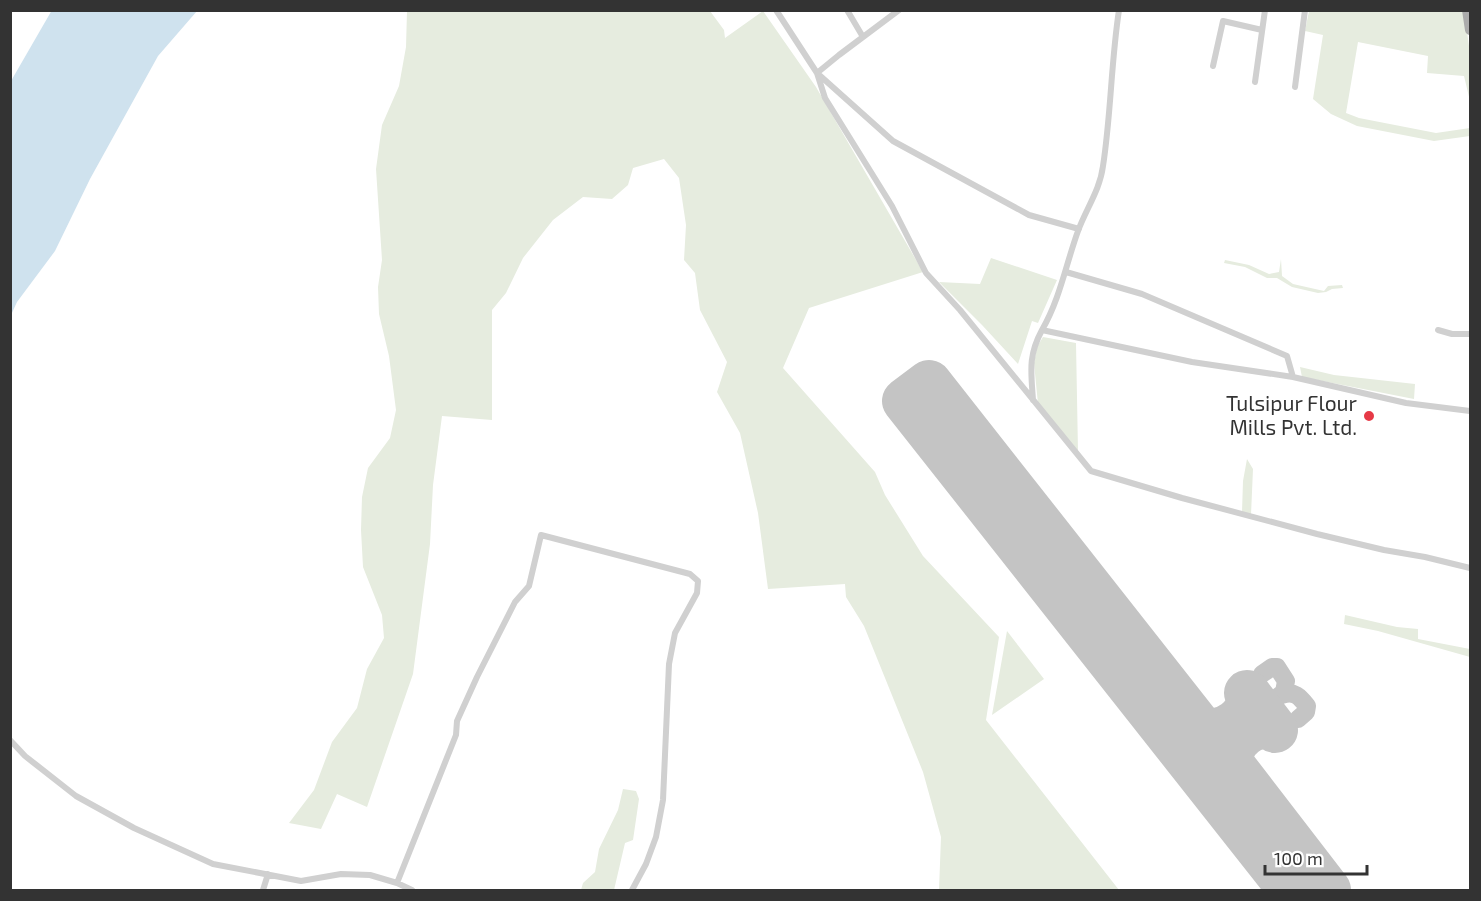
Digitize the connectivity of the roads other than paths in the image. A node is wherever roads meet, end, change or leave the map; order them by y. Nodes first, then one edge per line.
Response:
1 (776, 10) edge
2 (847, 10) edge
3 (899, 10) edge
4 (1119, 10) edge
5 (1265, 10) edge
6 (1305, 10) edge
7 (1467, 10) edge
8 (1262, 30) junction
9 (1470, 30) edge
10 (863, 37) junction
11 (1214, 66) dead end
12 (817, 73) junction
13 (1255, 82) dead end
14 (1295, 87) dead end
15 (1079, 230) junction
16 (1066, 272) junction
17 (1042, 330) junction
18 (1438, 330) dead end
19 (1470, 334) edge
20 (1293, 377) junction
21 (1033, 400) junction
22 (1470, 411) edge
23 (1470, 568) edge
24 (10, 740) edge
25 (268, 874) junction
26 (397, 883) junction
27 (263, 891) edge
28 (412, 891) edge
29 (632, 891) edge

1 - 12 street
2 - 10 street
3 - 10 street
4 - 15 street
5 - 8 street
6 - 14 street
7 - 9 main road
8 - 11 street
8 - 13 street
10 - 12 street
12 - 15 street
12 - 21 street
15 - 16 street
16 - 17 street
16 - 20 street
17 - 20 street
17 - 21 street
18 - 19 street
20 - 22 street
21 - 23 street
24 - 25 street
25 - 26 street
25 - 27 street
26 - 28 street
26 - 29 street

